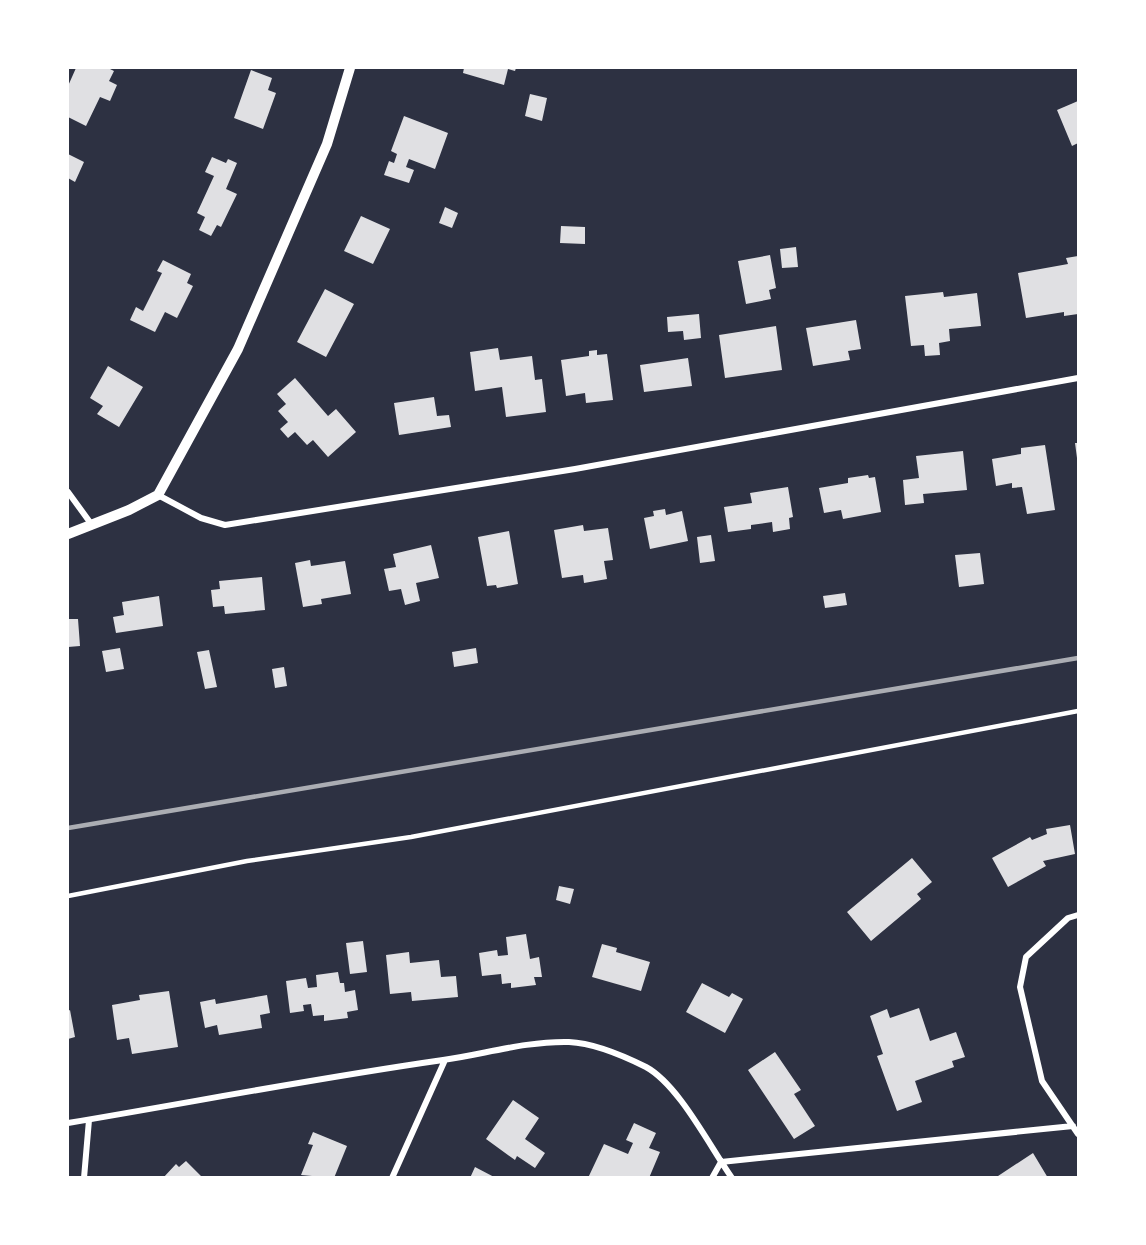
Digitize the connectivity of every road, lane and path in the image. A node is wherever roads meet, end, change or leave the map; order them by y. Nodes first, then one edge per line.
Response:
1 (350, 68) edge
2 (1078, 378) edge
3 (68, 492) edge
4 (158, 495) junction
5 (92, 525) junction
6 (68, 534) edge
7 (1078, 711) edge
8 (68, 896) edge
9 (1078, 915) edge
10 (445, 1060) junction
11 (89, 1120) junction
12 (68, 1123) edge
13 (1073, 1126) junction
14 (1078, 1134) edge
15 (721, 1162) junction
16 (84, 1178) edge
17 (392, 1178) edge
18 (712, 1178) edge
19 (732, 1178) edge

1 - 4 street
2 - 4 street
3 - 5 street
4 - 5 street
5 - 6 street
7 - 8 lane
9 - 13 street
10 - 11 street
10 - 15 street
10 - 17 street
11 - 12 street
11 - 16 street
13 - 14 street
13 - 15 street
15 - 18 street
15 - 19 street

